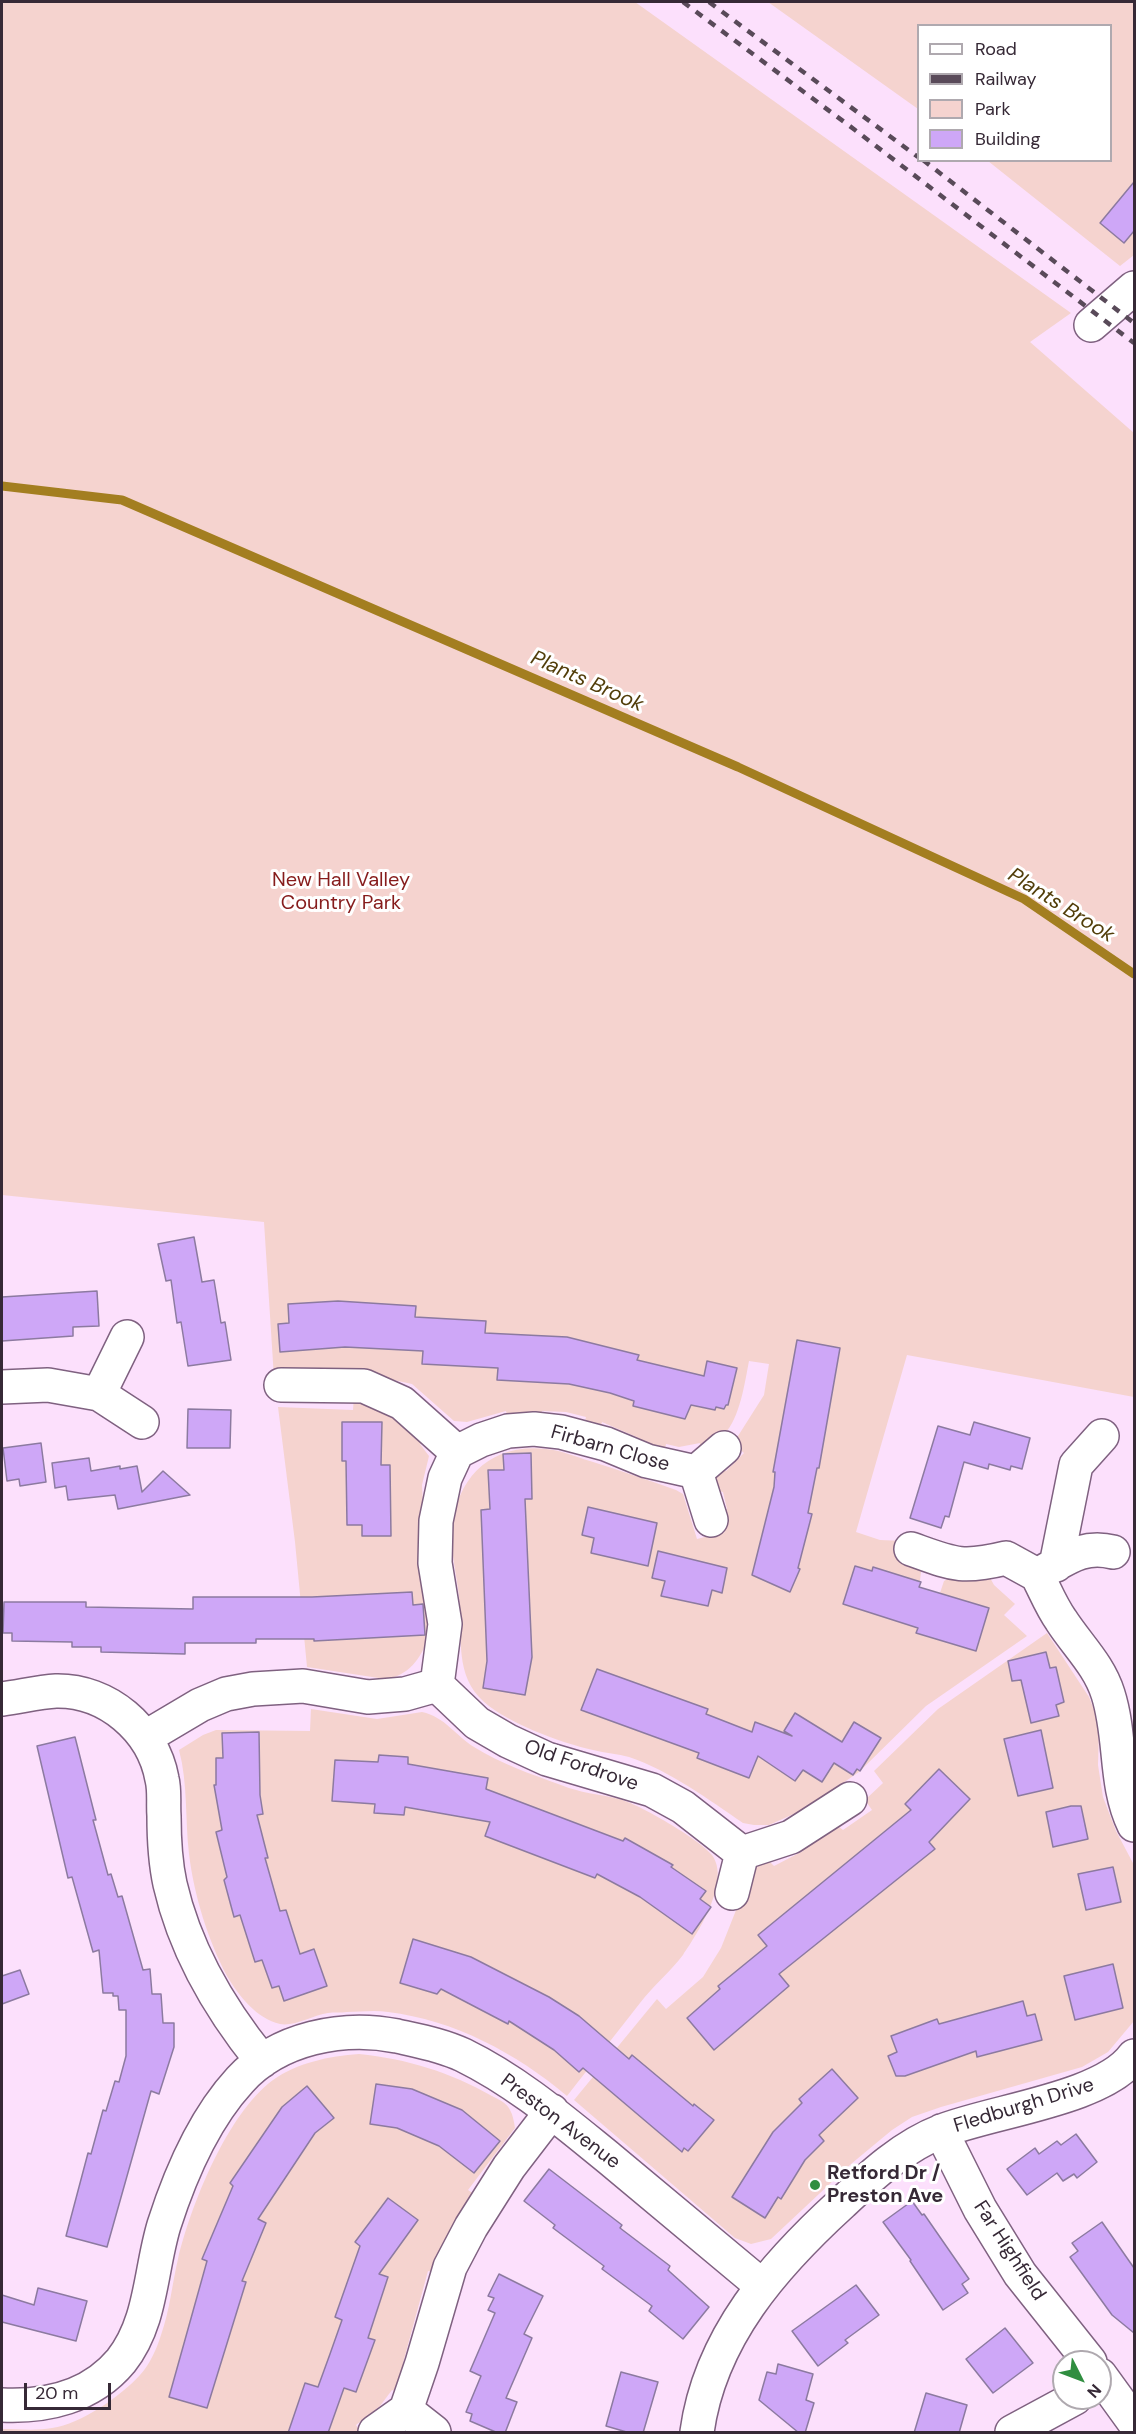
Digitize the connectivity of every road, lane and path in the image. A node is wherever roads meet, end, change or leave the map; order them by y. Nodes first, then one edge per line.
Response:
1 (1134, 288) edge
2 (1091, 325) dead end
3 (127, 1338) dead end
4 (281, 1385) dead end
5 (2, 1387) edge
6 (99, 1394) junction
7 (142, 1422) dead end
8 (1102, 1436) dead end
9 (724, 1448) dead end
10 (457, 1452) junction
11 (696, 1472) junction
12 (711, 1520) dead end
13 (911, 1549) dead end
14 (1113, 1552) dead end
15 (1055, 1565) junction
16 (436, 1684) junction
17 (2, 1699) edge
18 (1126, 1733) edge
19 (146, 1737) junction
20 (850, 1798) dead end
21 (1134, 1825) edge
22 (742, 1853) junction
23 (732, 1893) dead end
24 (1134, 2056) edge
25 (262, 2061) junction
26 (552, 2111) junction
27 (941, 2131) junction
28 (761, 2285) junction
29 (1079, 2350) edge
30 (1112, 2391) edge
31 (2, 2405) edge
32 (406, 2410) junction
33 (1053, 2410) edge
34 (1132, 2414) edge
35 (375, 2433) edge
36 (434, 2433) edge
37 (698, 2433) edge
38 (1012, 2433) edge

1 - 2 street
3 - 6 street
4 - 10 street
5 - 6 street
6 - 7 street
8 - 15 street
9 - 11 street, Firbarn Close
10 - 11 street, Firbarn Close
10 - 16 street
11 - 12 street, Firbarn Close
13 - 15 street
14 - 15 street
15 - 18 street
16 - 19 street
16 - 22 street, Old Fordrove
17 - 19 street
18 - 21 street
19 - 25 street
20 - 22 street
22 - 23 street
24 - 27 street, Fledburgh Drive
25 - 26 street, Preston Avenue
25 - 31 street, Preston Avenue
26 - 28 street, Preston Avenue
26 - 32 street
27 - 28 street, Fledburgh Drive
27 - 29 street, Far Highfield
28 - 37 street, Fledburgh Drive
30 - 34 street, Far Highfield
32 - 35 street
32 - 36 street
33 - 38 street

